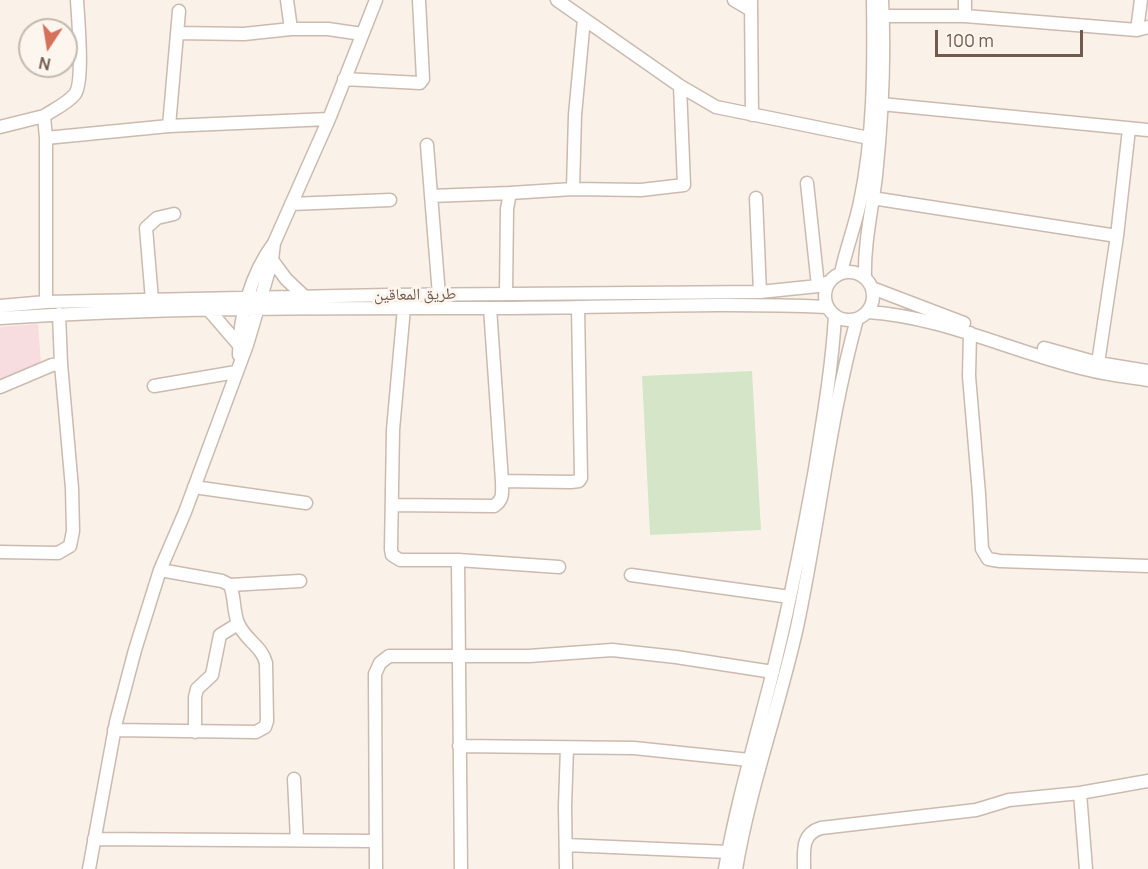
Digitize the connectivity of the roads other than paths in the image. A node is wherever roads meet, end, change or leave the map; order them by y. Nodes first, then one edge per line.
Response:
1 (81, 0) edge
2 (287, 0) edge
3 (376, 0) edge
4 (419, 0) edge
5 (557, 0) edge
6 (734, 0) edge
7 (873, 0) edge
8 (882, 0) edge
9 (965, 0) edge
10 (1141, 0) edge
11 (751, 5) edge
12 (179, 11) dead end
13 (883, 16) junction
14 (965, 16) junction
15 (584, 19) junction
16 (291, 29) junction
17 (1142, 29) edge
18 (177, 33) junction
19 (362, 34) junction
20 (344, 79) junction
21 (680, 86) junction
22 (881, 104) junction
23 (752, 115) junction
24 (44, 116) junction
25 (329, 119) junction
26 (169, 126) junction
27 (0, 127) edge
28 (1130, 129) junction
29 (1148, 130) edge
30 (46, 138) junction
31 (869, 138) junction
32 (427, 145) dead end
33 (807, 183) dead end
34 (573, 189) junction
35 (510, 193) junction
36 (431, 196) junction
37 (756, 198) dead end
38 (872, 198) junction
39 (390, 200) dead end
40 (291, 204) junction
41 (174, 214) dead end
42 (1117, 236) junction
43 (274, 243) junction
44 (272, 261) junction
45 (841, 273) junction
46 (869, 283) junction
47 (824, 284) junction
48 (760, 292) junction
49 (506, 294) junction
50 (439, 295) junction
51 (305, 297) junction
52 (152, 300) junction
53 (46, 303) junction
54 (245, 304) junction
55 (260, 304) junction
56 (0, 306) edge
57 (578, 307) junction
58 (404, 308) junction
59 (490, 308) junction
60 (208, 309) junction
61 (831, 312) junction
62 (868, 312) junction
63 (59, 314) junction
64 (0, 318) edge
65 (857, 319) junction
66 (970, 333) junction
67 (239, 345) junction
68 (1098, 363) junction
69 (61, 364) junction
70 (237, 368) junction
71 (1148, 371) edge
72 (1148, 380) edge
73 (154, 386) dead end
74 (0, 387) edge
75 (502, 481) junction
76 (194, 487) junction
77 (306, 503) dead end
78 (392, 505) junction
79 (0, 552) edge
80 (458, 560) junction
81 (1148, 566) edge
82 (559, 567) dead end
83 (160, 570) junction
84 (631, 575) dead end
85 (300, 580) dead end
86 (230, 585) junction
87 (790, 597) junction
88 (238, 624) junction
89 (458, 656) junction
90 (773, 672) junction
91 (114, 730) junction
92 (195, 732) junction
93 (459, 746) junction
94 (567, 748) junction
95 (749, 760) junction
96 (294, 779) dead end
97 (1148, 781) edge
98 (1080, 792) junction
99 (94, 839) junction
100 (297, 840) junction
101 (376, 840) junction
102 (566, 845) junction
103 (728, 852) junction
104 (89, 869) edge
105 (376, 869) edge
106 (461, 869) edge
107 (566, 869) edge
108 (725, 869) edge
109 (736, 869) edge
110 (804, 869) edge
111 (1086, 869) edge

1 - 24 street
2 - 16 street
3 - 19 street
4 - 20 street
5 - 15 street
6 - 11 street
7 - 31 street
8 - 13 street
9 - 14 street
10 - 17 street
11 - 23 street
12 - 18 street
13 - 14 street
13 - 22 street
14 - 17 street
15 - 21 street
15 - 34 street
16 - 18 street
16 - 19 street
18 - 26 street
19 - 20 street
20 - 25 street
21 - 23 street
21 - 34 street
22 - 28 street
22 - 38 street
23 - 31 street
24 - 27 street
24 - 30 street
25 - 26 street
25 - 40 street
26 - 30 street
28 - 29 street
28 - 42 street
30 - 53 street
31 - 45 street
32 - 36 street
33 - 47 street
34 - 35 street
35 - 36 street
35 - 49 street
36 - 50 street
37 - 48 street
38 - 42 street
38 - 46 street
39 - 40 street
40 - 43 street
41 - 52 street
42 - 68 street
43 - 44 street
43 - 54 street
44 - 51 street
44 - 55 street
45 - 46 street
45 - 47 street
46 - 62 street
46 - 68 street
47 - 48 street, طريق المعاقين
47 - 61 street
48 - 49 street, طريق المعاقين
49 - 50 street, طريق المعاقين
50 - 51 street, طريق المعاقين
51 - 55 street, طريق المعاقين
52 - 53 street, طريق المعاقين
52 - 54 street, طريق المعاقين
53 - 56 street, طريق المعاقين
54 - 55 street, طريق المعاقين
54 - 60 street, طريق المعاقين
54 - 67 street
55 - 58 street, طريق المعاقين
55 - 70 street
57 - 59 street, طريق المعاقين
57 - 61 street, طريق المعاقين
57 - 75 street
58 - 59 street, طريق المعاقين
58 - 78 street
59 - 75 street
60 - 63 street, طريق المعاقين
60 - 67 street
61 - 65 street
61 - 87 street
62 - 65 street
62 - 66 street
63 - 64 street, طريق المعاقين
63 - 69 street
65 - 109 street
66 - 72 street
66 - 81 street
67 - 70 street
68 - 71 street
69 - 74 street
69 - 79 street
70 - 73 street
70 - 76 street
75 - 78 street
76 - 77 street
76 - 83 street
78 - 80 street
80 - 82 street
80 - 89 street
83 - 86 street
83 - 91 street
84 - 87 street
85 - 86 street
86 - 88 street
87 - 90 street
88 - 92 street
88 - 92 street
89 - 90 street
89 - 93 street
89 - 101 street
90 - 95 street
91 - 92 street
91 - 99 street
93 - 94 street
93 - 106 street
94 - 95 street
94 - 102 street
95 - 103 street
96 - 100 street
97 - 98 street
98 - 110 street
98 - 111 street
99 - 100 street
99 - 104 street
100 - 101 street
101 - 105 street
102 - 103 street
102 - 107 street
103 - 108 street

